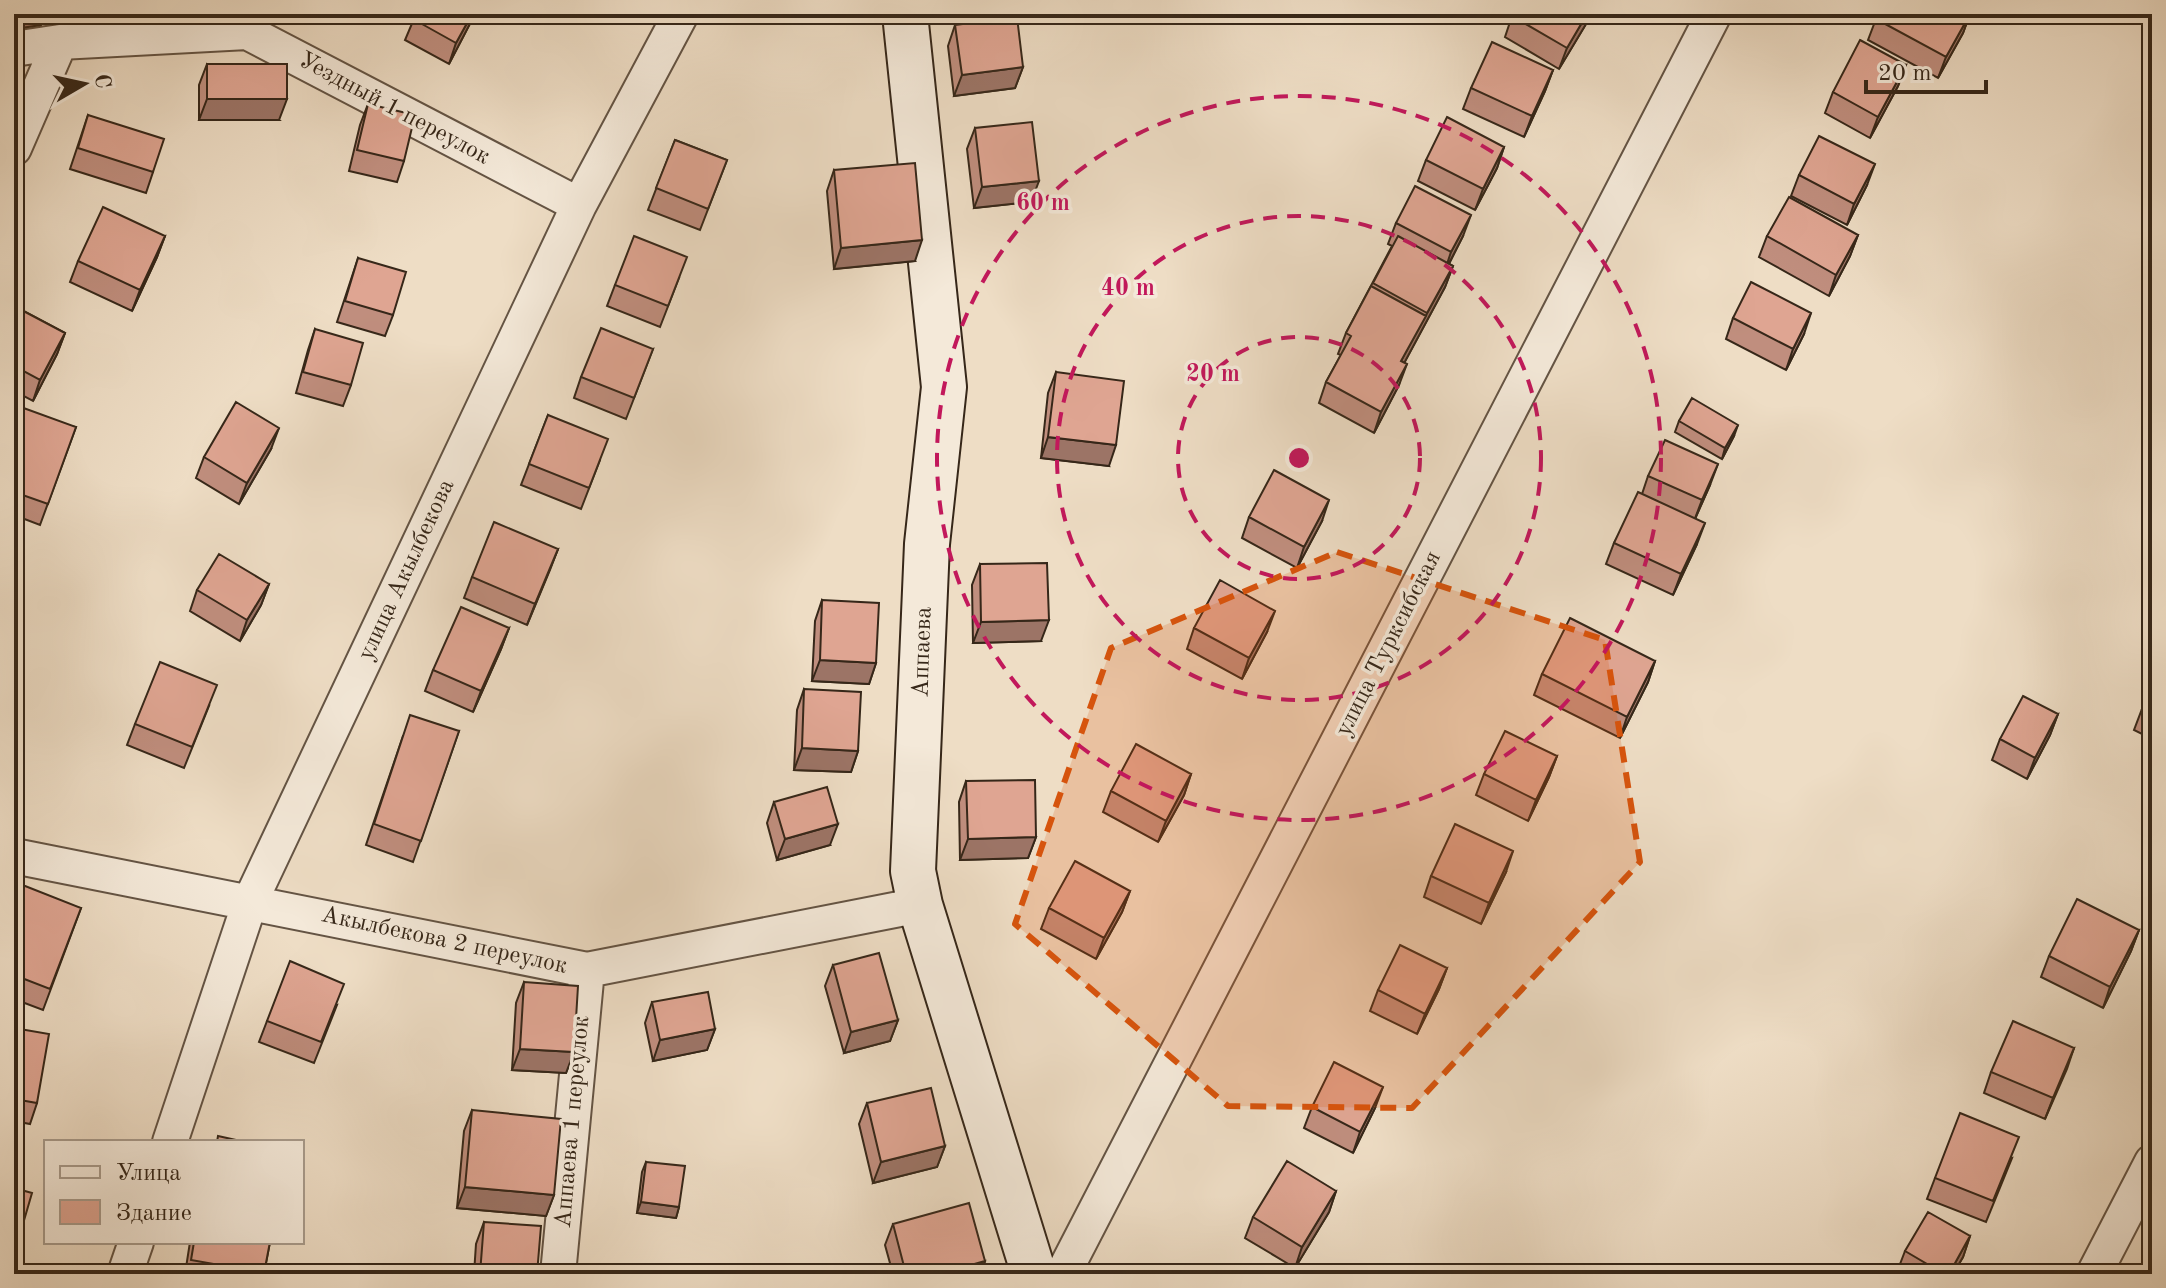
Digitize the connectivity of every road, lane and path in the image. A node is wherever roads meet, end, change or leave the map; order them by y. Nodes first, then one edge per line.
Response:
1 (681, 14) edge
2 (905, 14) edge
3 (1714, 14) edge
4 (60, 42) junction
5 (14, 49) edge
6 (14, 148) edge
7 (579, 205) junction
8 (14, 856) edge
9 (250, 902) junction
10 (920, 905) junction
11 (587, 970) junction
12 (171, 1140) edge
13 (2152, 1162) edge
14 (135, 1244) edge
15 (125, 1274) edge
16 (558, 1274) edge
17 (1034, 1274) edge
18 (1063, 1274) edge
19 (2094, 1274) edge

1 - 7 street, улица Акылбекова
2 - 10 street, Аппаева
3 - 18 street, улица Турксибская
4 - 5 street, Уездный 1 переулок
4 - 6 street
4 - 7 street, Уездный 1 переулок
7 - 9 street, улица Акылбекова
8 - 9 street, Акылбекова 2 переулок
9 - 11 street, Акылбекова 2 переулок
9 - 12 street, улица Акылбекова
10 - 11 street, Акылбекова 2 переулок
10 - 17 street, Аппаева
11 - 16 street, Аппаева 1 переулок
13 - 19 street
14 - 15 street

